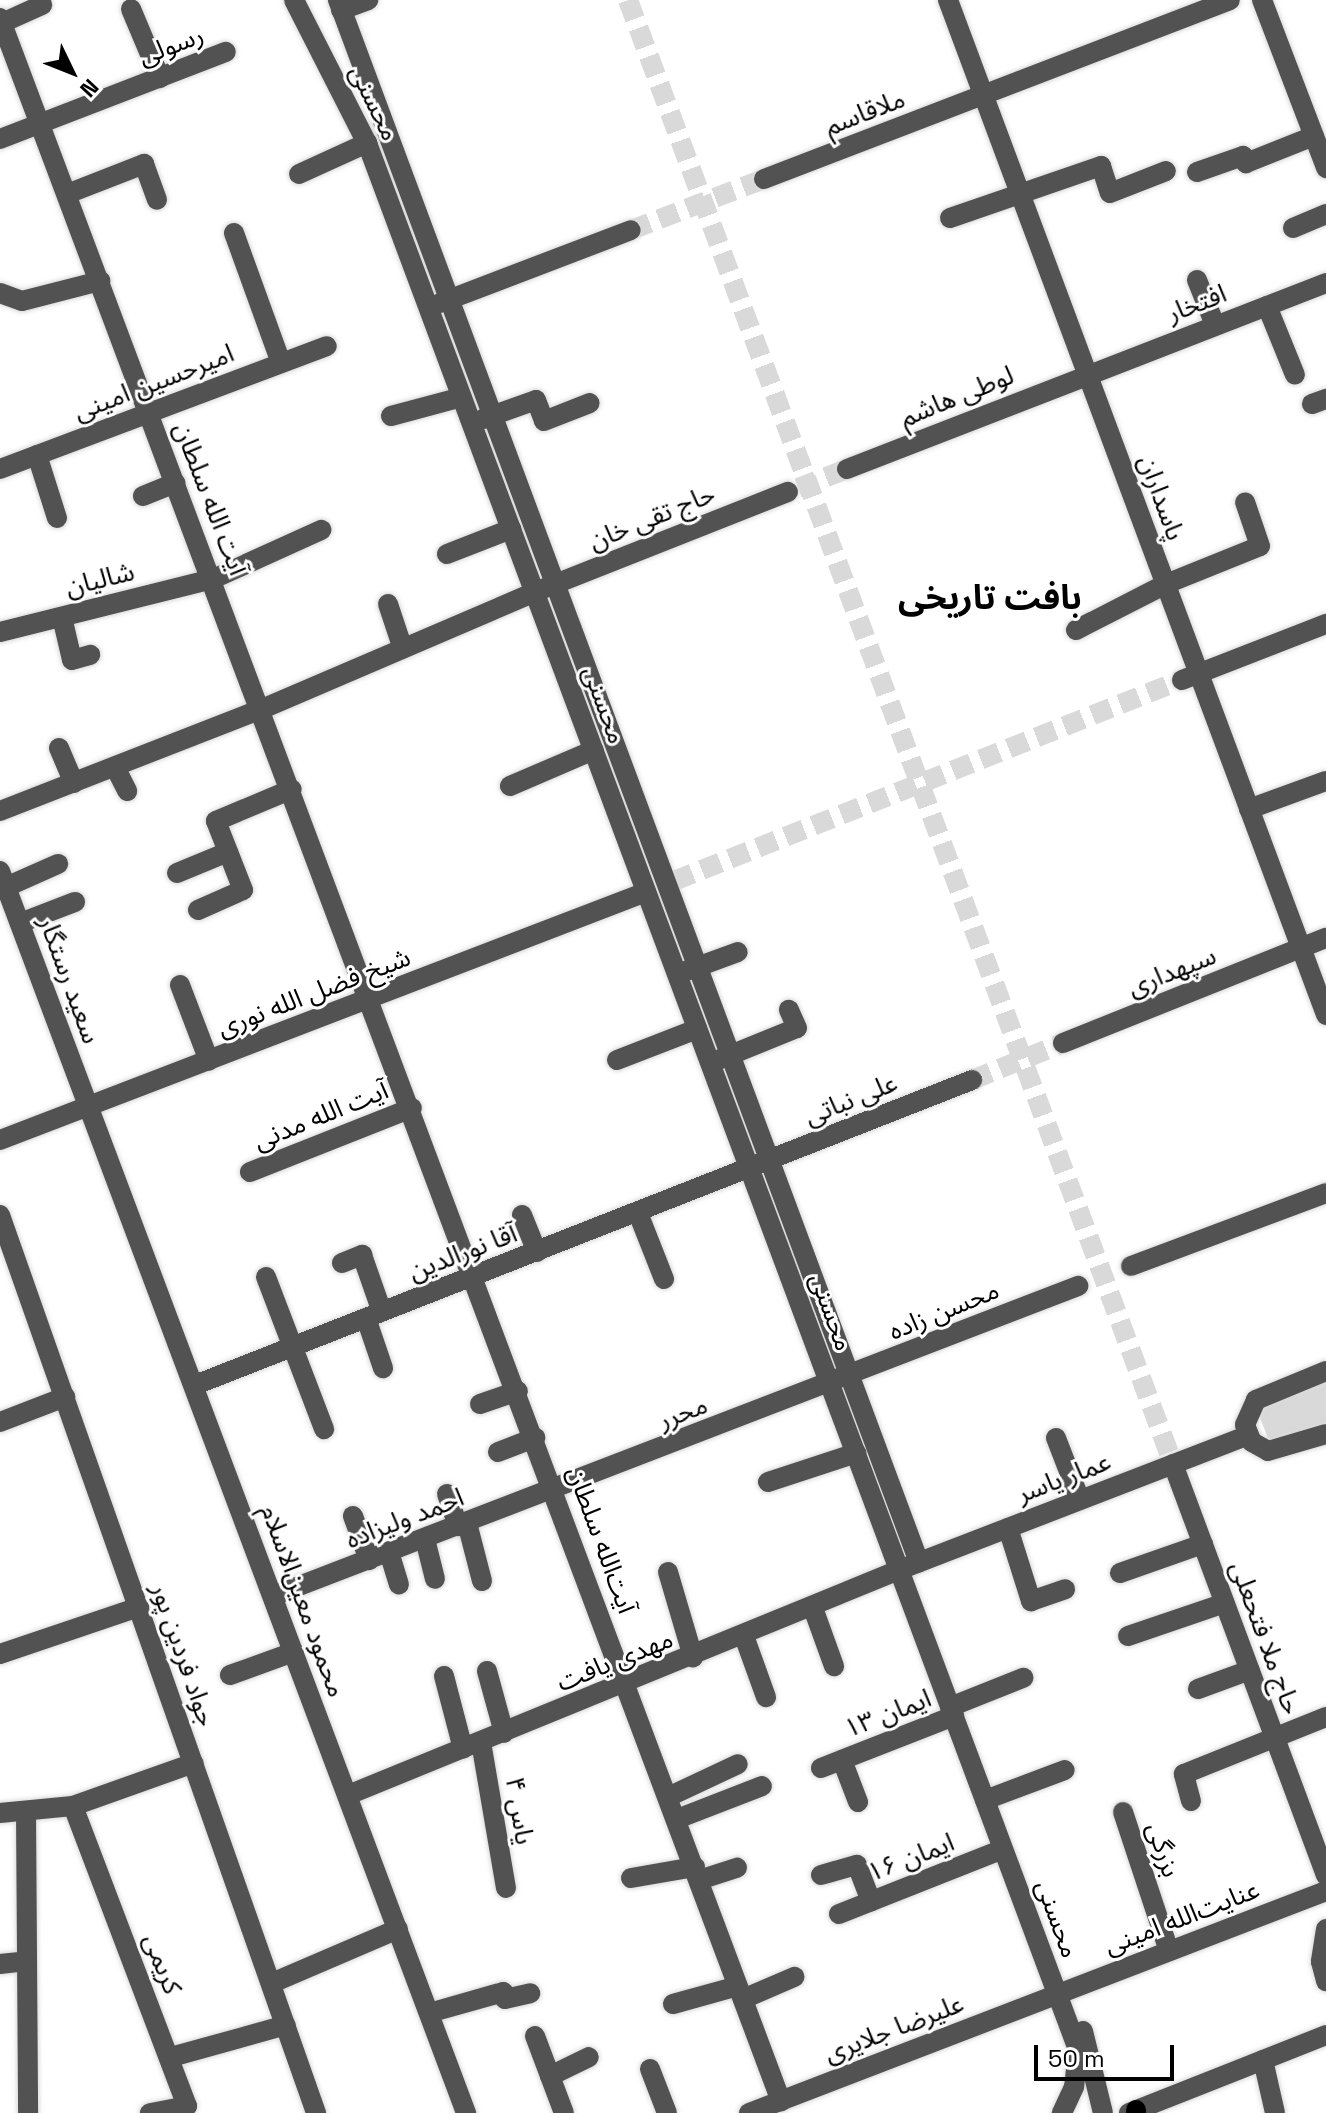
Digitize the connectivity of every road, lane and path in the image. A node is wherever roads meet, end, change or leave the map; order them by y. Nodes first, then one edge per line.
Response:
1 (294, 0) edge
2 (368, 0) edge
3 (948, 0) edge
4 (1230, 0) edge
5 (1262, 0) edge
6 (42, 5) dead end
7 (340, 5) edge
8 (131, 9) dead end
9 (1, 21) edge
10 (226, 52) dead end
11 (160, 78) junction
12 (984, 96) junction
13 (40, 124) junction
14 (1314, 136) junction
15 (0, 139) edge
16 (367, 143) junction
17 (1326, 168) edge
18 (1166, 171) dead end
19 (1197, 172) dead end
20 (299, 174) dead end
21 (764, 179) tunnel mouth
22 (67, 194) junction
23 (1020, 194) junction
24 (157, 200) dead end
25 (1326, 214) edge
26 (950, 218) dead end
27 (1293, 228) dead end
28 (631, 230) tunnel mouth
29 (234, 233) dead end
30 (1197, 280) dead end
31 (100, 281) junction
32 (1326, 283) edge
33 (0, 293) edge
34 (450, 299) junction
35 (1267, 306) junction
36 (428, 307) junction
37 (1215, 325) junction
38 (327, 346) dead end
39 (281, 363) junction
40 (1087, 374) junction
41 (1295, 375) dead end
42 (462, 397) junction
43 (590, 403) dead end
44 (150, 413) junction
45 (494, 415) junction
46 (391, 416) dead end
47 (471, 423) junction
48 (37, 455) junction
49 (0, 469) edge
50 (847, 469) tunnel mouth
51 (176, 483) junction
52 (788, 492) tunnel mouth
53 (143, 496) dead end
54 (1245, 502) dead end
55 (57, 518) dead end
56 (511, 529) junction
57 (321, 530) dead end
58 (447, 554) dead end
59 (213, 579) junction
60 (558, 583) junction
61 (1166, 584) junction
62 (535, 592) junction
63 (388, 604) dead end
64 (62, 617) junction
65 (1326, 624) edge
66 (1076, 630) dead end
67 (0, 632) edge
68 (403, 649) junction
69 (90, 655) dead end
70 (1190, 676) junction
71 (262, 709) junction
72 (59, 748) dead end
73 (594, 750) junction
74 (115, 767) junction
75 (1326, 781) edge
76 (74, 783) junction
77 (510, 786) dead end
78 (292, 789) junction
79 (127, 791) dead end
80 (1249, 809) junction
81 (0, 811) edge
82 (228, 852) junction
83 (58, 864) dead end
84 (177, 873) dead end
85 (3, 879) edge
86 (646, 892) junction
87 (75, 902) dead end
88 (198, 910) dead end
89 (20, 923) junction
90 (1326, 938) edge
91 (1301, 948) junction
92 (738, 952) dead end
93 (687, 970) junction
94 (180, 985) dead end
95 (372, 998) junction
96 (789, 1010) dead end
97 (1326, 1015) edge
98 (697, 1029) junction
99 (1063, 1043) tunnel mouth
100 (720, 1059) junction
101 (617, 1060) dead end
102 (209, 1061) junction
103 (972, 1080) tunnel mouth
104 (88, 1108) junction
105 (412, 1108) junction
106 (0, 1140) edge
107 (760, 1165) junction
108 (250, 1172) dead end
109 (1326, 1193) edge
110 (638, 1213) junction
111 (0, 1215) edge
112 (522, 1215) dead end
113 (537, 1252) junction
114 (0, 1260) edge
115 (342, 1263) dead end
116 (1131, 1266) dead end
117 (475, 1276) junction
118 (266, 1277) dead end
119 (664, 1279) dead end
120 (1078, 1286) dead end
121 (27, 1290) junction
122 (374, 1315) junction
123 (292, 1347) junction
124 (383, 1368) dead end
125 (1326, 1371) edge
126 (840, 1381) junction
127 (195, 1385) junction
128 (518, 1391) junction
129 (65, 1397) junction
130 (480, 1404) dead end
131 (0, 1422) edge
132 (324, 1429) dead end
133 (1326, 1434) edge
134 (1248, 1435) junction
135 (535, 1438) junction
136 (1056, 1438) dead end
137 (498, 1452) dead end
138 (856, 1453) junction
139 (1173, 1464) junction
140 (768, 1482) dead end
141 (554, 1490) junction
142 (447, 1494) dead end
143 (1080, 1500) junction
144 (353, 1516) dead end
145 (463, 1524) junction
146 (1008, 1528) junction
147 (425, 1539) junction
148 (1203, 1544) junction
149 (389, 1552) junction
150 (369, 1560) junction
151 (909, 1566) junction
152 (668, 1572) dead end
153 (1120, 1573) dead end
154 (435, 1579) dead end
155 (482, 1581) dead end
156 (399, 1585) dead end
157 (1065, 1589) dead end
158 (273, 1596) junction
159 (1225, 1603) junction
160 (139, 1607) junction
161 (813, 1608) junction
162 (744, 1636) junction
163 (1128, 1636) dead end
164 (294, 1652) junction
165 (0, 1654) edge
166 (693, 1657) junction
167 (834, 1666) dead end
168 (1250, 1670) junction
169 (487, 1671) dead end
170 (230, 1675) dead end
171 (444, 1676) dead end
172 (1023, 1678) dead end
173 (627, 1684) junction
174 (1198, 1689) dead end
175 (766, 1697) dead end
176 (955, 1709) junction
177 (1326, 1717) edge
178 (504, 1733) junction
179 (1275, 1737) junction
180 (472, 1745) junction
181 (842, 1760) junction
182 (194, 1763) junction
183 (738, 1764) dead end
184 (821, 1768) dead end
185 (1065, 1770) dead end
186 (762, 1786) dead end
187 (348, 1795) junction
188 (668, 1797) junction
189 (990, 1798) junction
190 (1191, 1801) dead end
191 (858, 1802) dead end
192 (73, 1806) junction
193 (26, 1812) junction
194 (1123, 1812) dead end
195 (0, 1813) edge
196 (677, 1819) junction
197 (1003, 1849) junction
198 (737, 1868) dead end
199 (697, 1874) junction
200 (821, 1875) dead end
201 (1326, 1875) edge
202 (631, 1878) dead end
203 (506, 1888) dead end
204 (1326, 1891) edge
205 (871, 1901) junction
206 (839, 1914) dead end
207 (398, 1929) junction
208 (1326, 1929) edge
209 (1169, 1951) junction
210 (27, 1961) junction
211 (0, 1964) edge
212 (794, 1977) dead end
213 (1326, 1981) edge
214 (272, 1983) junction
215 (741, 1992) junction
216 (1063, 1992) junction
217 (530, 1993) dead end
218 (673, 2004) dead end
219 (429, 2013) junction
220 (286, 2025) junction
221 (1326, 2035) edge
222 (535, 2036) dead end
223 (171, 2057) junction
224 (589, 2057) dead end
225 (1263, 2060) junction
226 (650, 2069) dead end
227 (550, 2076) junction
228 (781, 2101) junction
229 (159, 2112) edge
230 (1134, 2112) edge
231 (28, 2113) edge
232 (316, 2113) edge
233 (466, 2113) edge
234 (564, 2113) edge
235 (667, 2113) edge
236 (749, 2113) edge
237 (1062, 2113) edge
238 (1103, 2113) edge
239 (1275, 2113) edge

1 - 16 street, محسنی
2 - 7 street
3 - 12 street, پاسداران
4 - 12 street, ملاقاسم
5 - 14 street
6 - 9 street
7 - 34 street
8 - 11 street
9 - 13 street, آیت الله سلطان
10 - 11 street, رسولی
11 - 13 street, رسولی
12 - 21 street, ملاقاسم
12 - 23 street, پاسداران
13 - 15 street, رسولی
13 - 22 street, آیت الله سلطان
14 - 17 street
14 - 19 street
16 - 20 street
16 - 36 street, محسنی
18 - 23 street
22 - 24 street
22 - 31 street, آیت الله سلطان
23 - 26 street
23 - 40 street, پاسداران
25 - 27 street
28 - 34 street
29 - 39 street
30 - 37 street
31 - 33 street
31 - 44 street, آیت الله سلطان
32 - 35 street, افتخار
34 - 36 street
34 - 45 street
35 - 37 street, افتخار
35 - 41 street
36 - 42 street, محسنی
37 - 40 street, افتخار
38 - 39 street, امیرحسین امینی
39 - 44 street, امیرحسین امینی
40 - 50 street, لوطی هاشم
40 - 61 street, پاسداران
42 - 46 street
42 - 47 street, محسنی
43 - 45 street
44 - 48 street, امیرحسین امینی
44 - 51 street, آیت الله سلطان
45 - 47 street
45 - 60 street
47 - 56 street, محسنی
48 - 49 street, امیرحسین امینی
48 - 55 street
51 - 53 street
51 - 59 street, آیت الله سلطان
52 - 60 street, حاج تقی خان
54 - 61 street
56 - 58 street
56 - 62 street, محسنی
57 - 59 street, شالیان
59 - 64 street, شالیان
59 - 71 street, آیت الله سلطان
60 - 62 street, حاج تقی خان
60 - 93 street
61 - 66 street
61 - 70 street, پاسداران
62 - 68 street
62 - 73 street, محسنی
63 - 68 street
64 - 67 street, شالیان
64 - 69 street
65 - 70 street
68 - 71 street
70 - 80 street, پاسداران
71 - 74 street
71 - 78 street, آیت الله سلطان
72 - 76 street
73 - 77 street
73 - 86 street, محسنی
74 - 76 street
74 - 79 street
75 - 80 street
76 - 81 street
78 - 82 street
78 - 95 street, آیت الله سلطان
80 - 91 street, پاسداران
82 - 84 street
82 - 88 street
83 - 85 street
85 - 89 street, سعید رستگار
86 - 93 street, محسنی
86 - 95 street, شیخ فضل الله نوری
87 - 89 street
89 - 104 street, سعید رستگار
90 - 91 street, سپهداری
91 - 97 street, پاسداران
91 - 99 street, سپهداری
92 - 93 street
93 - 98 street, محسنی
93 - 100 street
94 - 102 street
95 - 102 street, شیخ فضل الله نوری
95 - 105 street, آیت‌الله سلطان
96 - 100 street
98 - 100 street, محسنی
98 - 101 street
100 - 107 street, محسنی
102 - 104 street, شیخ فضل الله نوری
103 - 107 street, علی نباتی
104 - 106 street, شیخ فضل الله نوری
104 - 127 street, محمود معین‌الاسلام
105 - 108 street, آیت الله مدنی
105 - 117 street, آیت‌الله سلطان
107 - 110 street, آقا نورالدین
107 - 126 street, محسنی
109 - 116 street
110 - 113 street, آقا نورالدین
110 - 119 street
111 - 121 street, جواد فردین پور
112 - 113 street
113 - 117 street, آقا نورالدین
114 - 121 street
115 - 122 street
117 - 122 street, آقا نورالدین
117 - 128 street, آیت‌الله سلطان
118 - 123 street
120 - 126 street, محسن زاده
121 - 129 street, جواد فردین پور
122 - 123 street, آقا نورالدین
122 - 124 street
123 - 127 street, آقا نورالدین
123 - 132 street
125 - 134 street
126 - 138 street, محسنی
126 - 141 street, محرر
126 - 151 street, محسنی
127 - 158 street, محمود معین‌الاسلام
128 - 130 street
128 - 135 street, آیت‌الله سلطان
129 - 131 street
129 - 160 street, جواد فردین پور
133 - 134 street
134 - 139 street, عمار یاسر
135 - 137 street
135 - 141 street, آیت‌الله سلطان
136 - 143 street
138 - 140 street
138 - 151 street, محسنی
139 - 143 street, عمار یاسر
139 - 148 street, حاج ملا فتحعلی
141 - 145 street, احمد ولیزاده
141 - 173 street, آیت‌الله سلطان
142 - 145 street
143 - 146 street, عمار یاسر
144 - 150 street
145 - 147 street, احمد ولیزاده
145 - 155 street
146 - 151 street, عمار یاسر
146 - 157 street
147 - 149 street, احمد ولیزاده
147 - 154 street
148 - 153 street
148 - 159 street, حاج ملا فتحعلی
149 - 150 street, احمد ولیزاده
149 - 156 street
150 - 158 street, احمد ولیزاده
151 - 161 street, مهدی یافت
151 - 176 street, محسنی
152 - 166 street
158 - 164 street, محمود معین‌الاسلام
159 - 163 street
159 - 168 street, حاج ملا فتحعلی
160 - 165 street
160 - 182 street, جواد فردین پور
161 - 162 street, مهدی یافت
161 - 167 street
162 - 166 street, مهدی یافت
162 - 175 street
164 - 170 street
164 - 187 street, محمود معین‌الاسلام
166 - 173 street, مهدی یافت
168 - 174 street
168 - 179 street, حاج ملا فتحعلی
169 - 178 street
171 - 180 street, یاس ۴
172 - 176 street, ایمان ۱۳
173 - 178 street, مهدی یافت
173 - 188 street, آیت‌الله سلطان
176 - 181 street, ایمان ۱۳
176 - 189 street, محسنی
177 - 179 street
178 - 180 street, مهدی یافت
179 - 190 street
179 - 201 street, حاج ملا فتحعلی
180 - 187 street, مهدی یافت
180 - 203 street, یاس ۴
181 - 184 street, ایمان ۱۳
181 - 191 street, ایمان ۱۳
182 - 192 street
182 - 214 street, جواد فردین پور
183 - 188 street
185 - 189 street
186 - 196 street
187 - 207 street, محمود معین‌الاسلام
188 - 196 street, آیت‌الله سلطان
189 - 197 street, محسنی
189 - 216 street, محسنی
192 - 193 street
192 - 223 street, کریمی
193 - 195 street
193 - 210 street
194 - 209 street, بزرگی
196 - 199 street, آیت‌الله سلطان
197 - 205 street, ایمان ۱۶
197 - 216 street, محسنی
198 - 199 street
199 - 202 street
199 - 215 street, آیت‌الله سلطان
200 - 205 street
204 - 209 street, عنایت‌الله امینی
205 - 206 street, ایمان ۱۶
207 - 214 street
207 - 219 street, محمود معین‌الاسلام
208 - 213 street
209 - 216 street, عنایت‌الله امینی
210 - 211 street
210 - 231 street
212 - 215 street
214 - 220 street, جواد فردین پور
215 - 218 street
215 - 228 street, آیت‌الله سلطان
216 - 228 street, علیرضا جلایری
216 - 237 street, محسنی
216 - 238 street, محسنی
217 - 219 street
219 - 233 street, محمود معین‌الاسلام
220 - 223 street
220 - 232 street, جواد فردین پور
221 - 225 street
222 - 227 street
223 - 229 street, کریمی
224 - 227 street
225 - 230 street
225 - 239 street
226 - 235 street
227 - 234 street
228 - 236 street, علیرضا جلایری

